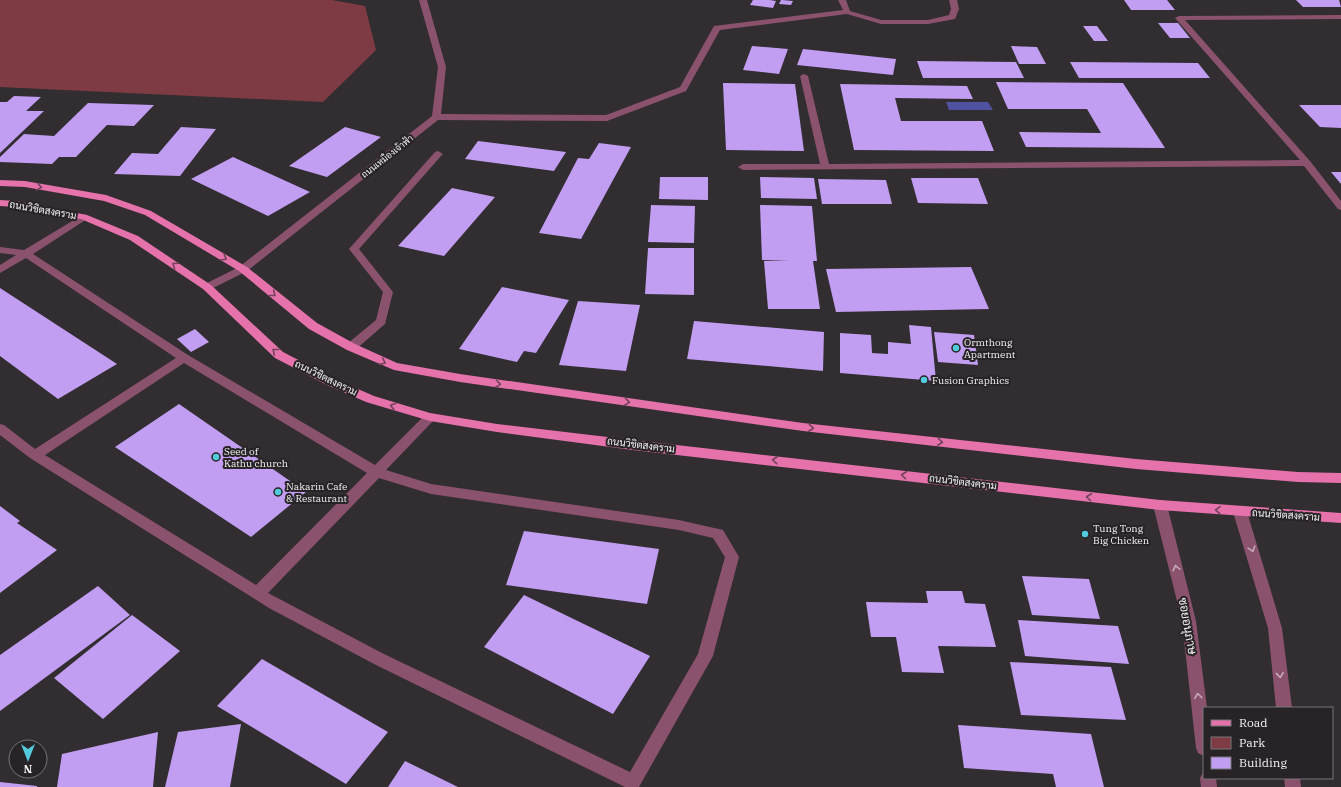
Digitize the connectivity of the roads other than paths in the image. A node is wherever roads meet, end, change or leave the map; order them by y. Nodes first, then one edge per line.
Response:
1 (423, 0) edge
2 (842, 0) edge
3 (954, 0) edge
4 (847, 12) junction
5 (1341, 17) edge
6 (804, 76) dead end
7 (436, 117) junction
8 (438, 154) dead end
9 (1307, 163) junction
10 (743, 167) dead end
11 (825, 167) junction
12 (0, 183) edge
13 (0, 203) edge
14 (1341, 207) edge
15 (84, 217) junction
16 (0, 250) edge
17 (27, 254) junction
18 (243, 269) junction
19 (0, 270) edge
20 (207, 288) junction
21 (351, 347) junction
22 (184, 358) junction
23 (430, 417) junction
24 (0, 428) edge
25 (35, 454) junction
26 (376, 472) junction
27 (1341, 478) edge
28 (1160, 506) junction
29 (1240, 512) junction
30 (1341, 518) edge
31 (258, 593) junction
32 (1284, 707) edge
33 (1203, 740) edge

1 - 7 street
2 - 4 street
3 - 4 street
4 - 7 street
5 - 9 street
6 - 11 street
7 - 18 street, ถนนเหมืองเจ้าฟ้า
8 - 21 street
9 - 11 street
9 - 14 street
10 - 11 street
12 -> 18 main road, ถนนวิชิตสงคราม
13 - 15 main road, ถนนวิชิตสงคราม
15 - 17 street
20 -> 15 main road, ถนนวิชิตสงคราม
16 - 17 street
17 - 19 street
17 - 22 street
18 - 20 street, ถนนเหมืองเจ้าฟ้า
18 -> 21 main road, ถนนวิชิตสงคราม
23 -> 20 main road, ถนนวิชิตสงคราม
21 -> 27 main road, ถนนวิชิตสงคราม
22 - 25 street
22 - 26 street
23 - 26 street
28 -> 23 main road, ถนนวิชิตสงคราม
24 - 25 street
25 - 31 street
26 - 31 street
26 - 31 street
29 -> 28 main road, ถนนวิชิตสงคราม
33 -> 28 street, ซอยอนุภาษ
29 - 30 main road, ถนนวิชิตสงคราม
29 -> 32 street

